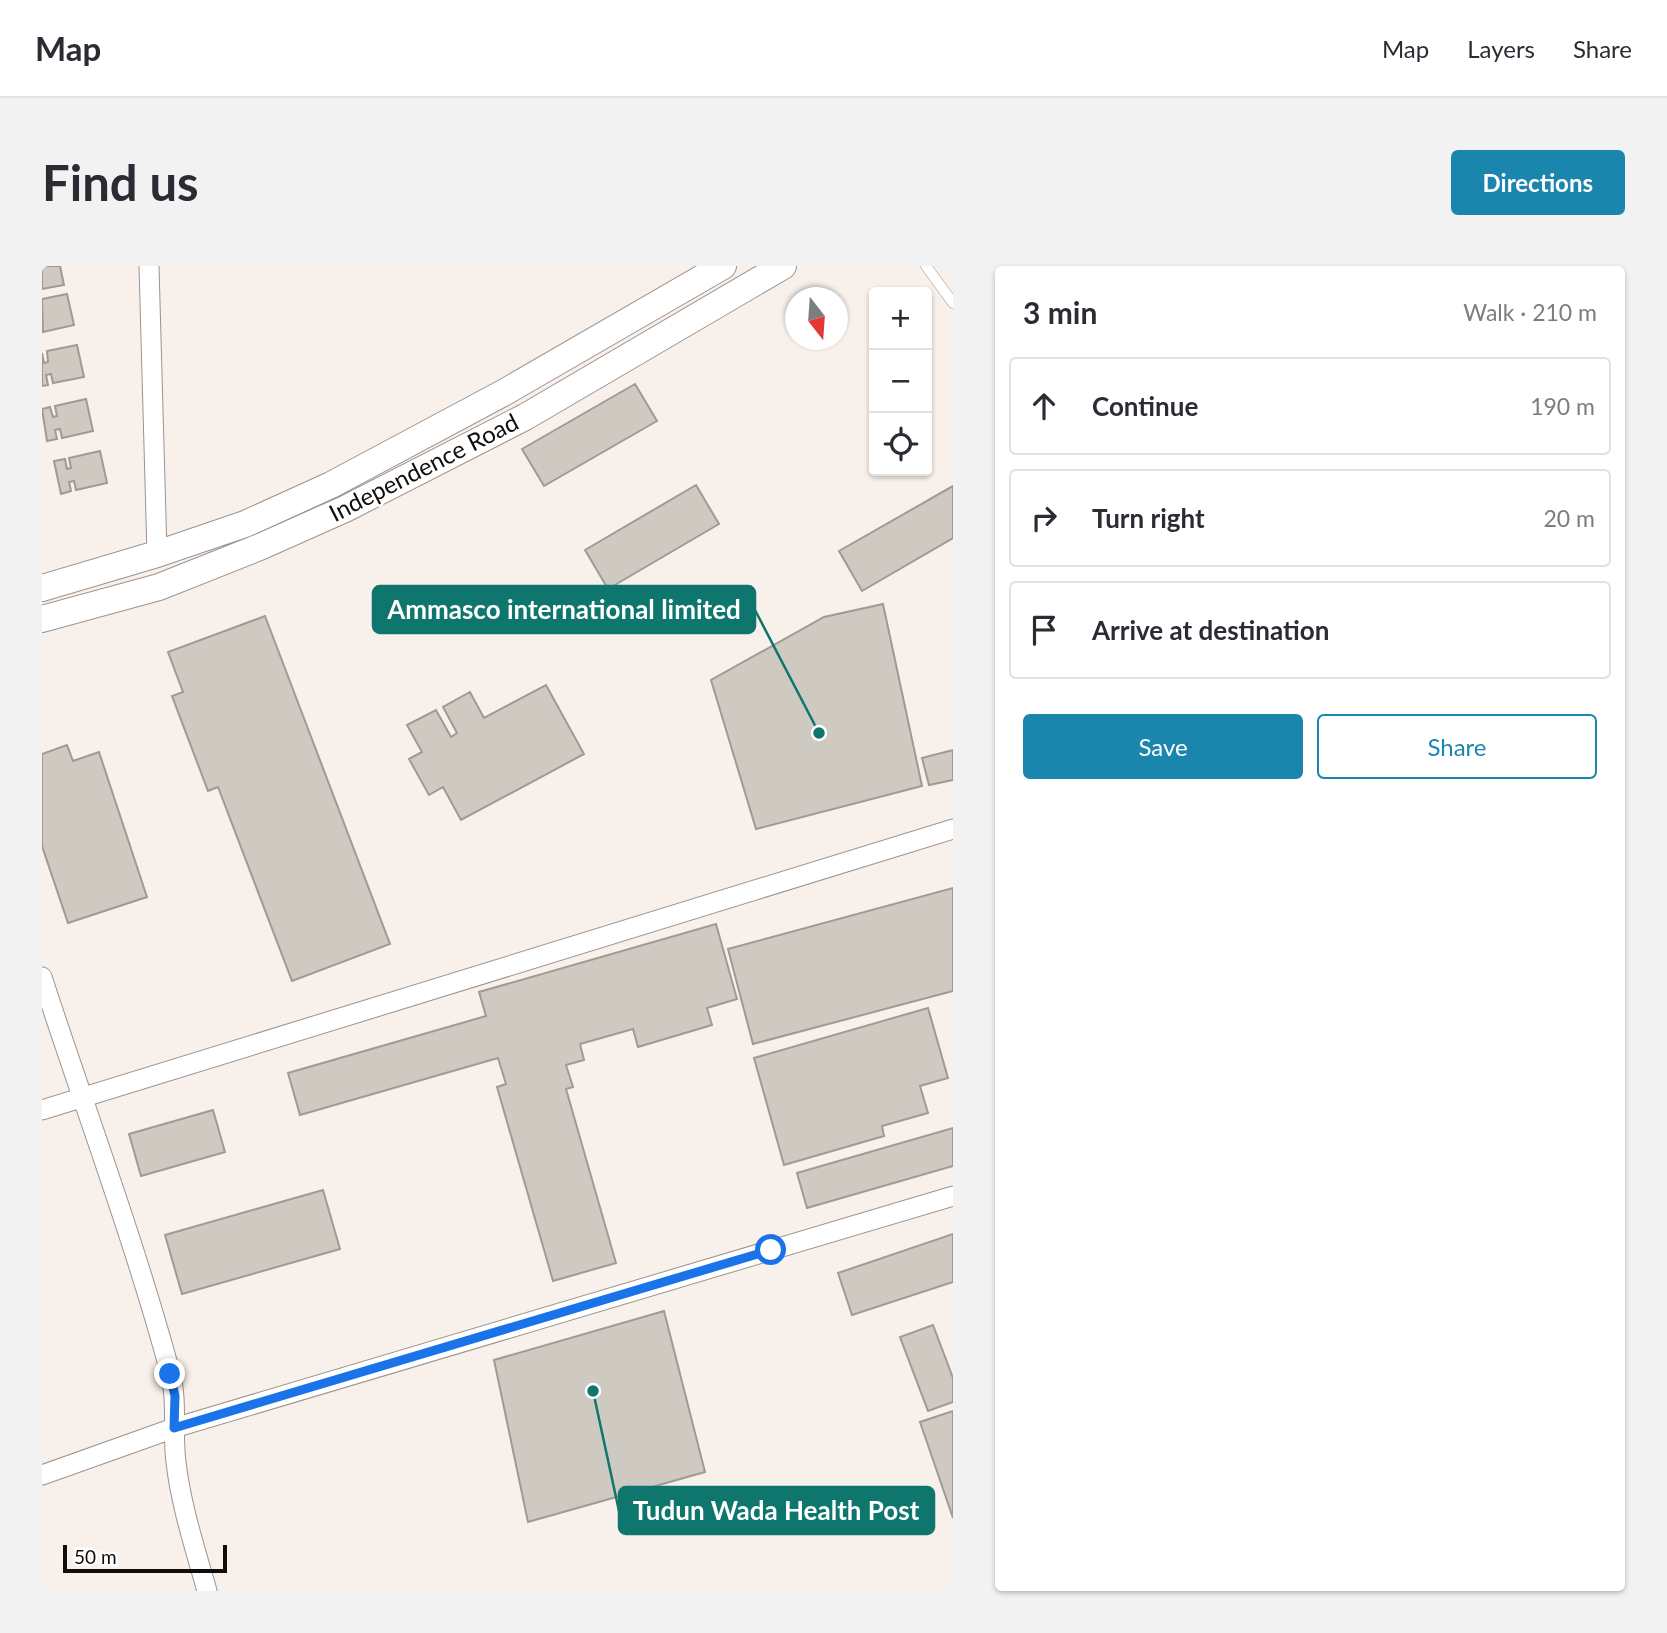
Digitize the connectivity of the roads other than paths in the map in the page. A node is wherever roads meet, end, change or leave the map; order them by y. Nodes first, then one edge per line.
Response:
1 (149, 266) edge
2 (723, 266) edge
3 (783, 266) edge
4 (926, 266) edge
5 (953, 303) edge
6 (157, 554) junction
7 (42, 588) edge
8 (42, 619) edge
9 (953, 829) edge
10 (42, 977) edge
11 (81, 1097) junction
12 (42, 1110) edge
13 (953, 1196) edge
14 (174, 1428) junction
15 (42, 1475) edge
16 (207, 1591) edge

1 - 6 street
2 - 6 main road, Independence Road
3 - 8 main road, Independence Road
4 - 5 lane
6 - 7 main road, Independence Road
9 - 11 street
10 - 11 street
11 - 12 street
11 - 14 street
13 - 14 street
14 - 15 street
14 - 16 street

